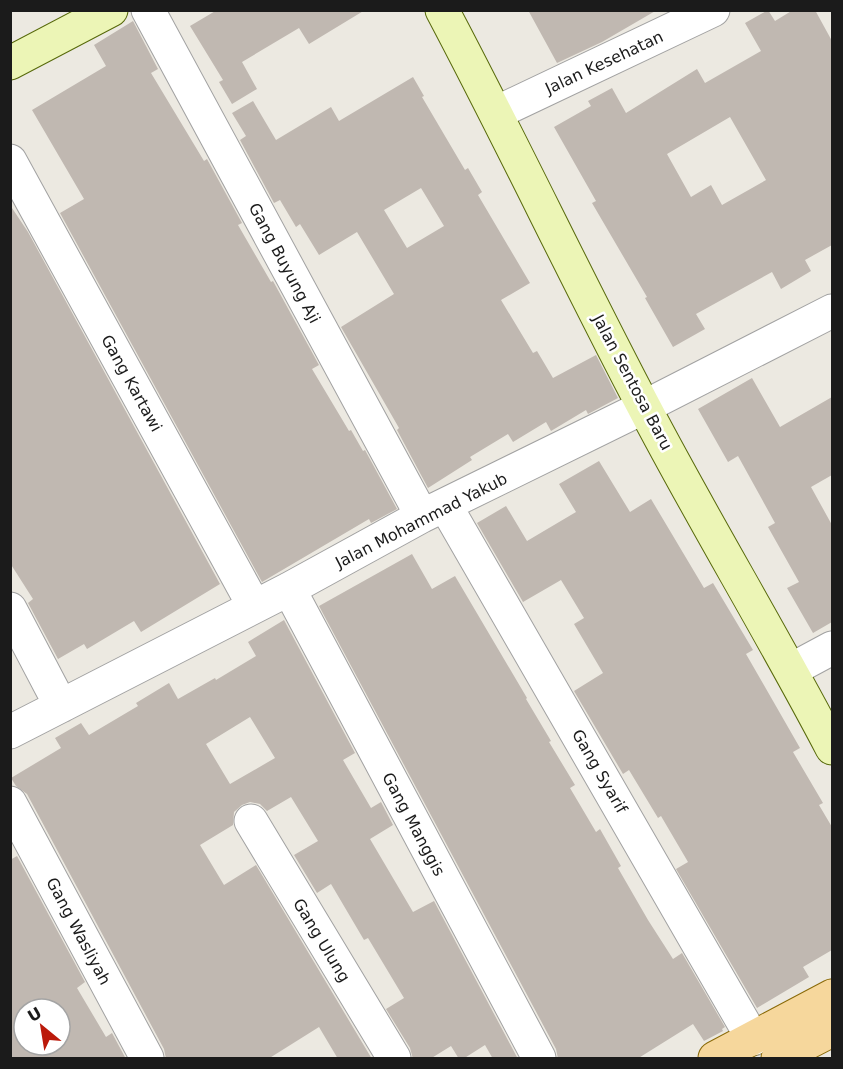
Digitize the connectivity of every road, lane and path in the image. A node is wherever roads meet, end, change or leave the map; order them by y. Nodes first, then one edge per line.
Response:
1 (111, 10) edge
2 (148, 10) edge
3 (442, 10) edge
4 (712, 10) edge
5 (10, 63) edge
6 (496, 113) junction
7 (10, 161) edge
8 (832, 311) edge
9 (644, 407) junction
10 (434, 510) junction
11 (289, 589) junction
12 (254, 606) junction
13 (10, 609) edge
14 (832, 648) edge
15 (791, 670) junction
16 (61, 706) junction
17 (10, 732) edge
18 (832, 748) edge
19 (10, 803) edge
20 (251, 820) dead end
21 (832, 996) edge
22 (832, 1030) edge
23 (765, 1052) edge
24 (717, 1058) edge
25 (147, 1059) edge
26 (394, 1059) edge
27 (539, 1059) edge

1 - 5 street
2 - 10 street, Gang Buyung Aji
3 - 6 street, Jalan Sentosa Baru
4 - 6 street, Jalan Kesehatan
6 - 9 street, Jalan Sentosa Baru
7 - 12 street, Gang Kartawi
8 - 9 street, Jalan Mohammad Yakub
9 - 10 street, Jalan Mohammad Yakub
9 - 15 street, Jalan Sentosa Baru
10 - 11 street, Jalan Mohammad Yakub
10 - 23 street, Gang Syarif
11 - 12 street, Jalan Mohammad Yakub
11 - 27 street, Gang Manggis
12 - 16 street, Jalan Mohammad Yakub
13 - 16 street
14 - 15 street
15 - 18 street, Jalan Sentosa Baru
16 - 17 street, Jalan Mohammad Yakub
19 - 25 street, Gang Wasliyah
20 - 26 street, Gang Ulung
21 - 23 main road
22 - 23 main road
23 - 24 main road

